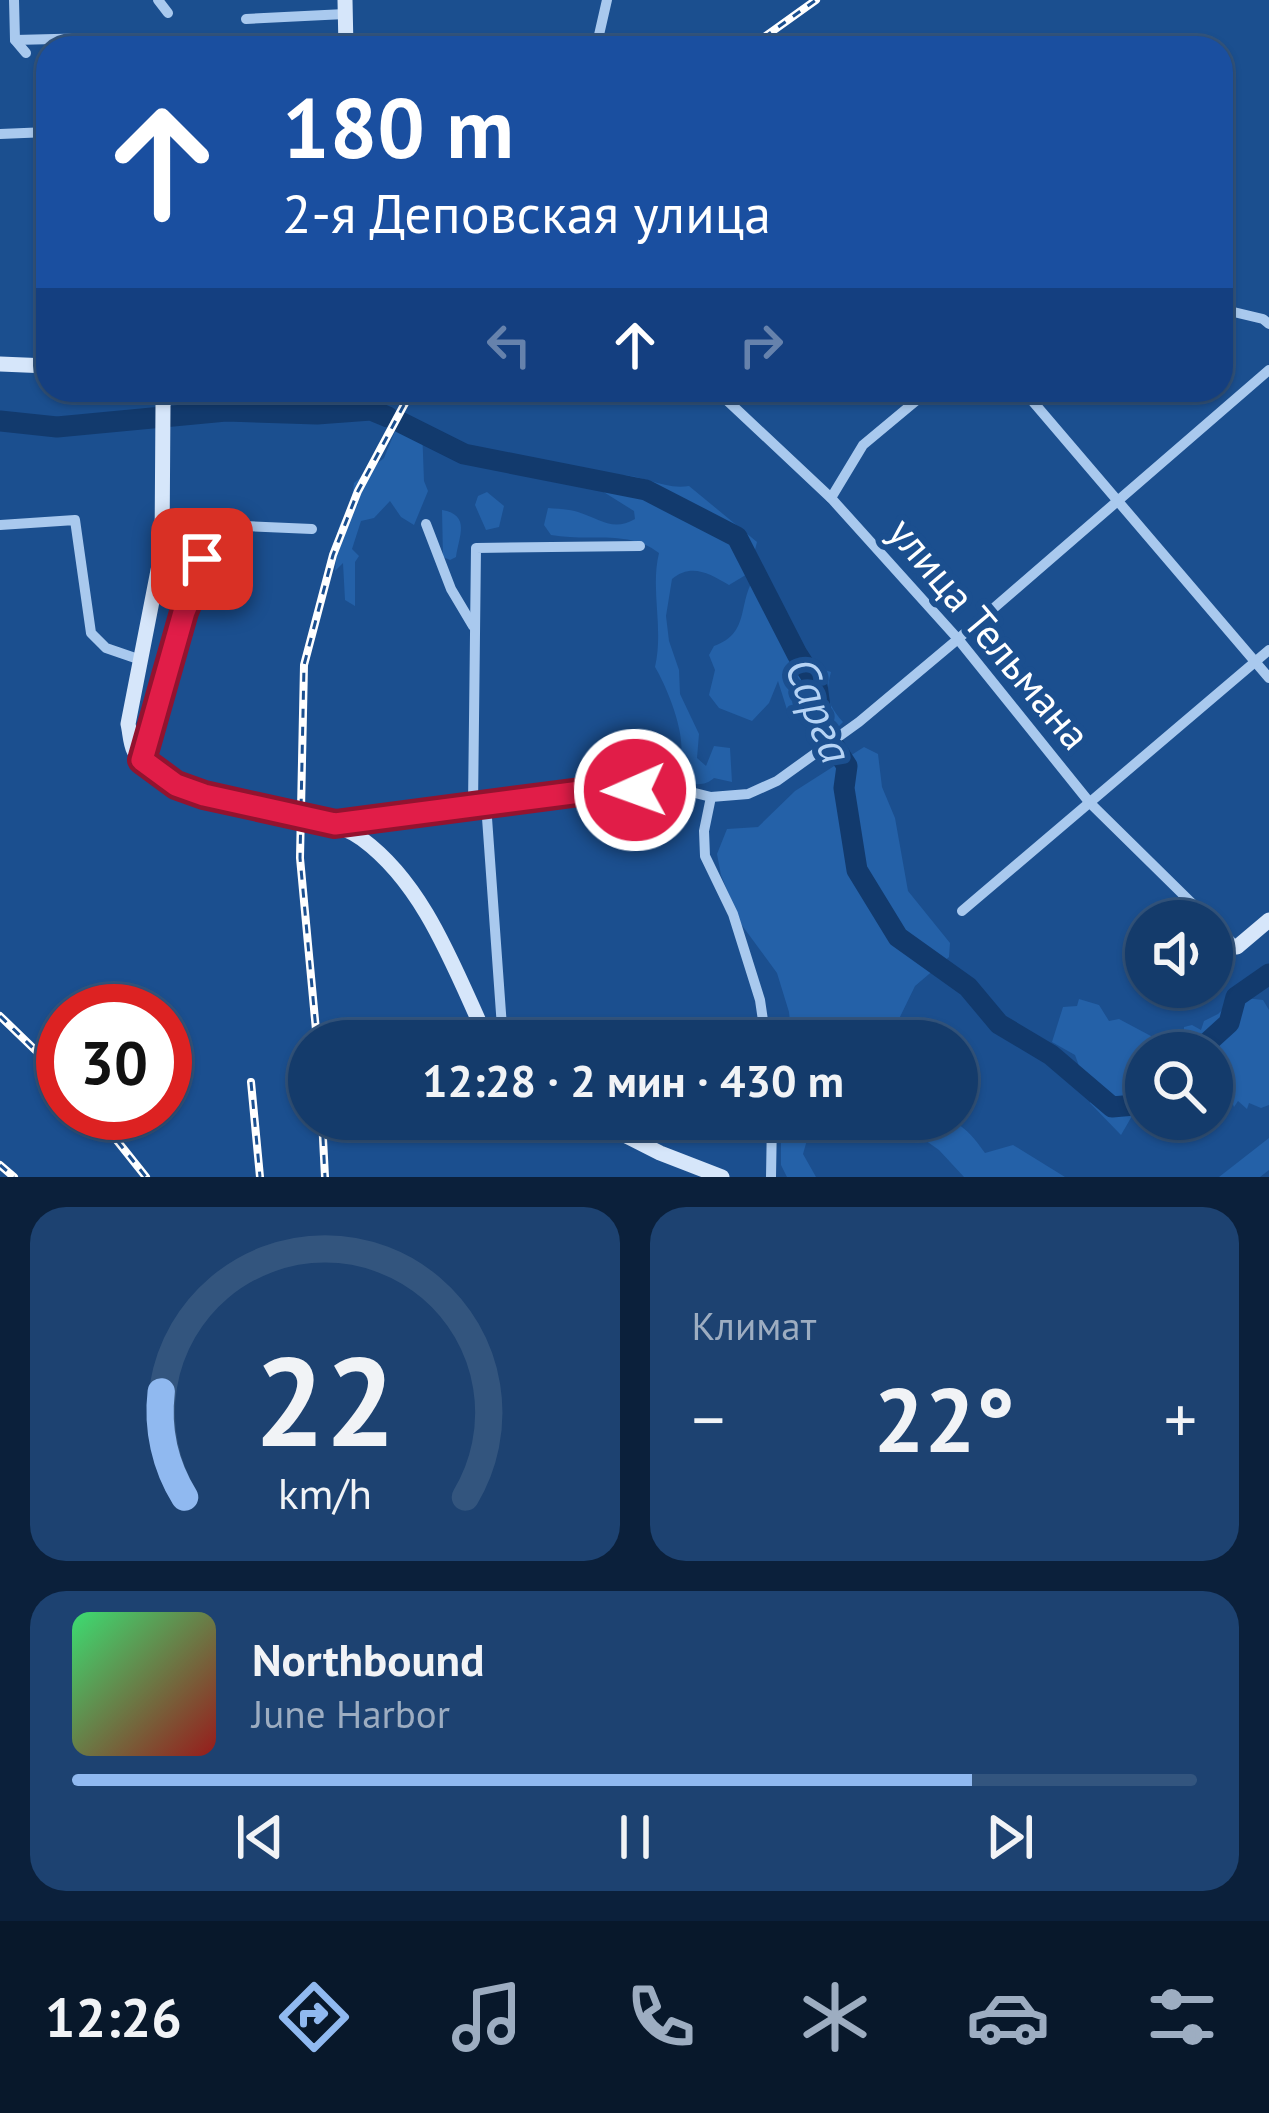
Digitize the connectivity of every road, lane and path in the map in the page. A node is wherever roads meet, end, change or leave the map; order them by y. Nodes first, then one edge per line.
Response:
1 (14, 0) edge
2 (158, 0) edge
3 (607, 0) edge
4 (345, 7) edge
5 (168, 13) dead end
6 (246, 19) dead end
7 (599, 36) edge
8 (36, 39) edge
9 (15, 40) junction
10 (26, 52) dead end
11 (36, 132) edge
12 (0, 134) edge
13 (1233, 312) edge
14 (1266, 322) edge
15 (0, 364) edge
16 (36, 366) edge
17 (1269, 370) edge
18 (1233, 399) edge
19 (163, 402) edge
20 (729, 402) edge
21 (914, 402) edge
22 (1033, 402) edge
23 (1230, 402) edge
24 (831, 498) junction
25 (1119, 502) junction
26 (426, 524) dead end
27 (0, 525) edge
28 (312, 529) dead end
29 (162, 539) junction
30 (640, 546) dead end
31 (194, 591) junction
32 (475, 628) junction
33 (958, 640) junction
34 (1269, 650) edge
35 (141, 660) junction
36 (1255, 662) junction
37 (1269, 678) edge
38 (142, 760) junction
39 (711, 797) junction
40 (1090, 803) junction
41 (480, 805) junction
42 (335, 824) junction
43 (1189, 900) edge
44 (962, 911) dead end
45 (1269, 920) edge
46 (1233, 943) edge
47 (1237, 947) joint
48 (478, 1020) edge
49 (501, 1020) edge
50 (763, 1020) edge
51 (634, 1140) edge
52 (772, 1140) edge
53 (722, 1177) edge
54 (771, 1177) edge

1 - 9 street
2 - 5 street
3 - 7 street
4 - 6 street
8 - 9 street
9 - 10 street
11 - 12 street
13 - 14 street
15 - 16 street
17 - 18 street
19 - 29 street
20 - 24 street, улица Тельмана
21 - 24 street
22 - 25 street
23 - 25 street
24 - 33 street, улица Тельмана
25 - 33 street
25 - 36 street
26 - 32 street
27 - 35 street
28 - 31 street
29 - 31 street
29 - 35 street
30 - 32 street
31 - 38 street
32 - 41 street
33 - 39 street
33 - 40 street, улица Тельмана
34 - 36 street
35 - 38 street
36 - 37 street
36 - 40 street
38 - 42 street
39 - 41 street
39 - 50 street
40 - 43 street, улица Тельмана
40 - 44 street
41 - 42 street
41 - 49 street
42 - 48 street
45 - 47 street
46 - 47 street, улица Тельмана
51 - 53 street
52 - 54 street

